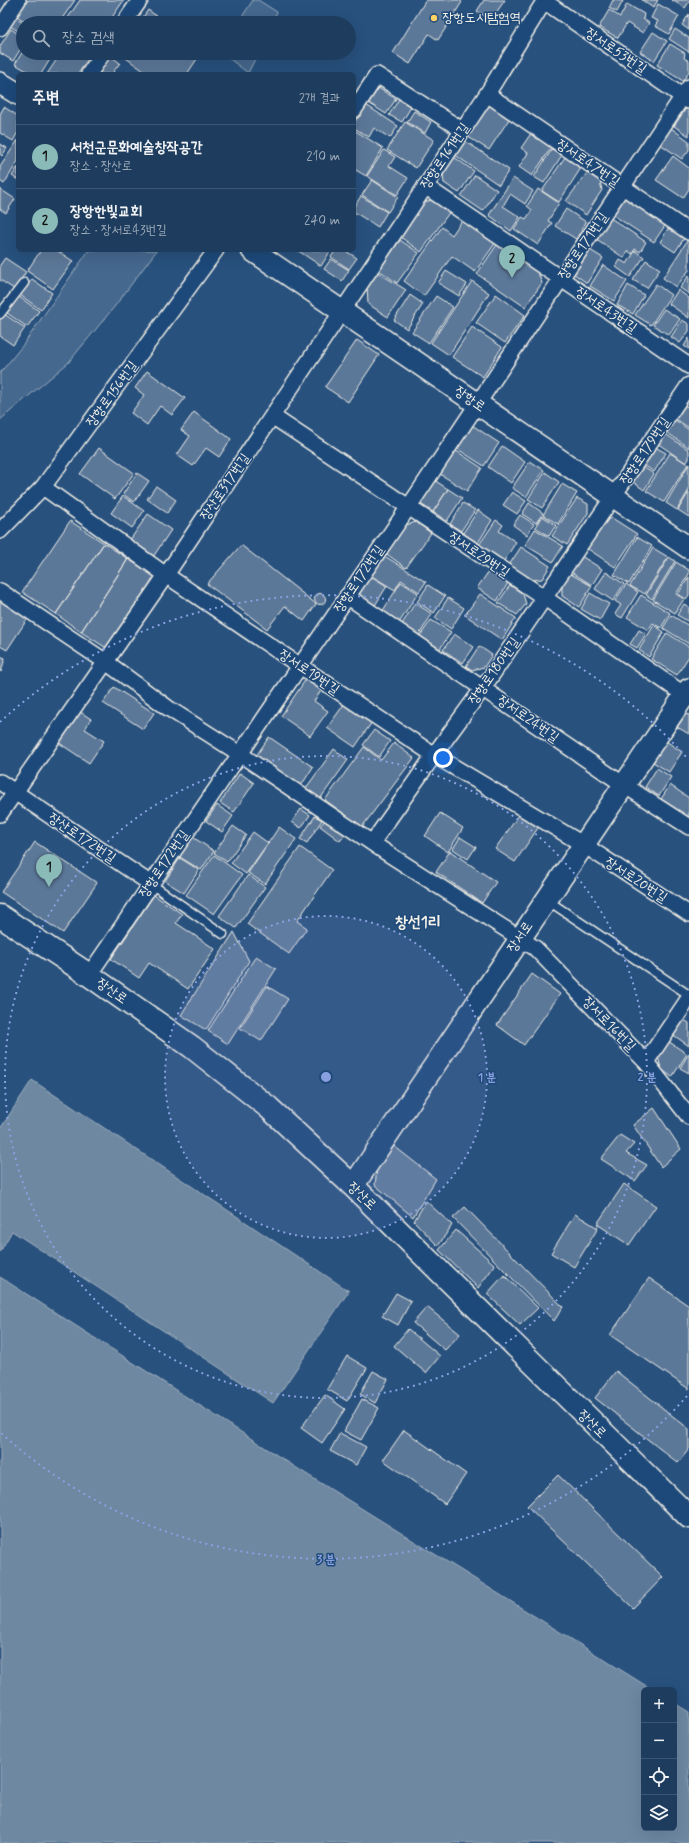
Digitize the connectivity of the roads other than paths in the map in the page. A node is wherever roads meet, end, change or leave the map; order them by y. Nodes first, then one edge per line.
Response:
1 (18, 0) edge
2 (140, 0) edge
3 (544, 1) edge
4 (129, 16) edge
5 (0, 28) edge
6 (98, 60) edge
7 (90, 72) edge
8 (0, 82) edge
9 (16, 93) edge
10 (487, 94) junction
11 (687, 95) edge
12 (356, 107) edge
13 (462, 130) junction
14 (425, 186) junction
15 (622, 187) junction
16 (689, 232) edge
17 (215, 252) edge
18 (257, 252) edge
19 (561, 280) junction
20 (24, 282) dead end
21 (342, 310) junction
22 (0, 314) edge
23 (689, 366) edge
24 (689, 385) edge
25 (476, 404) junction
26 (272, 416) junction
27 (43, 487) junction
28 (614, 497) junction
29 (408, 508) junction
30 (0, 531) edge
31 (689, 548) edge
32 (166, 575) junction
33 (0, 591) edge
34 (347, 596) junction
35 (545, 598) junction
36 (106, 662) junction
37 (300, 666) junction
38 (483, 688) junction
39 (688, 694) edge
40 (240, 754) junction
41 (434, 755) junction
42 (0, 782) edge
43 (624, 785) junction
44 (14, 792) junction
45 (0, 814) edge
46 (689, 827) edge
47 (372, 843) junction
48 (584, 845) junction
49 (151, 884) junction
50 (546, 899) junction
51 (689, 914) edge
52 (0, 916) edge
53 (223, 934) dead end
54 (520, 938) junction
55 (89, 975) junction
56 (689, 996) edge
57 (646, 1062) junction
58 (689, 1117) edge
59 (353, 1186) junction
60 (689, 1518) edge

1 - 5 street
2 - 4 street
3 - 10 street, 장항로161번길
3 - 11 street, 장서로53번길
6 - 7 street
8 - 9 main road
10 - 13 street, 장항로161번길
10 - 15 street, 장서로47번길
11 - 15 street, 장항로171번길
12 - 13 street
13 - 14 street, 장항로161번길
14 - 19 street, 장서로43번길
14 - 21 street, 장항로161번길
15 - 16 street, 장서로47번길
15 - 19 street, 장항로171번길
17 - 27 street, 장항로156번길
18 - 21 main road, 장항로
19 - 23 street, 장서로43번길
19 - 25 street, 장항로171번길
20 - 22 lane
21 - 25 main road, 장항로
21 - 26 street, 장산로317번길
24 - 28 street, 장항로179번길
25 - 28 main road, 장항로
25 - 29 street, 장항로172번길
26 - 29 street, 장서로29번길
26 - 32 street, 장산로317번길
27 - 30 street, 장항로156번길
27 - 32 street, 장서로19번길
28 - 31 main road, 장항로
28 - 35 street, 장항로180번길
29 - 34 street, 장항로172번길
29 - 35 street, 장서로29번길
32 - 36 street, 장산로317번길
32 - 37 street, 장서로19번길
33 - 36 street
34 - 37 street, 장항로172번길
34 - 38 street, 장서로24번길
35 - 38 street, 장항로180번길
35 - 39 street, 장서로29번길
36 - 40 street
36 - 44 street, 장산로317번길
37 - 40 street, 장항로172번길
37 - 41 street, 장서로19번길
38 - 41 street, 장항로180번길
38 - 43 street, 장서로24번길
39 - 43 main road, 장서로
40 - 47 street, 장서로16번길
40 - 49 street, 장항로172번길
41 - 47 street, 장항로180번길
41 - 48 street, 장서로19번길
42 - 44 street
43 - 46 street, 장서로24번길
43 - 48 main road, 장서로
44 - 45 street, 장산로317번길
44 - 49 street, 장산로172번길
47 - 54 street, 장서로16번길
48 - 50 main road, 장서로
48 - 51 street, 장서로20번길
49 - 53 lane
49 - 55 street, 장항로172번길
50 - 54 main road, 장서로
50 - 56 lane
52 - 55 main road, 장산로
54 - 57 street, 장서로16번길
54 - 59 main road, 장서로
55 - 59 main road, 장산로
56 - 57 street
57 - 58 street, 장서로16번길
59 - 60 main road, 장산로

